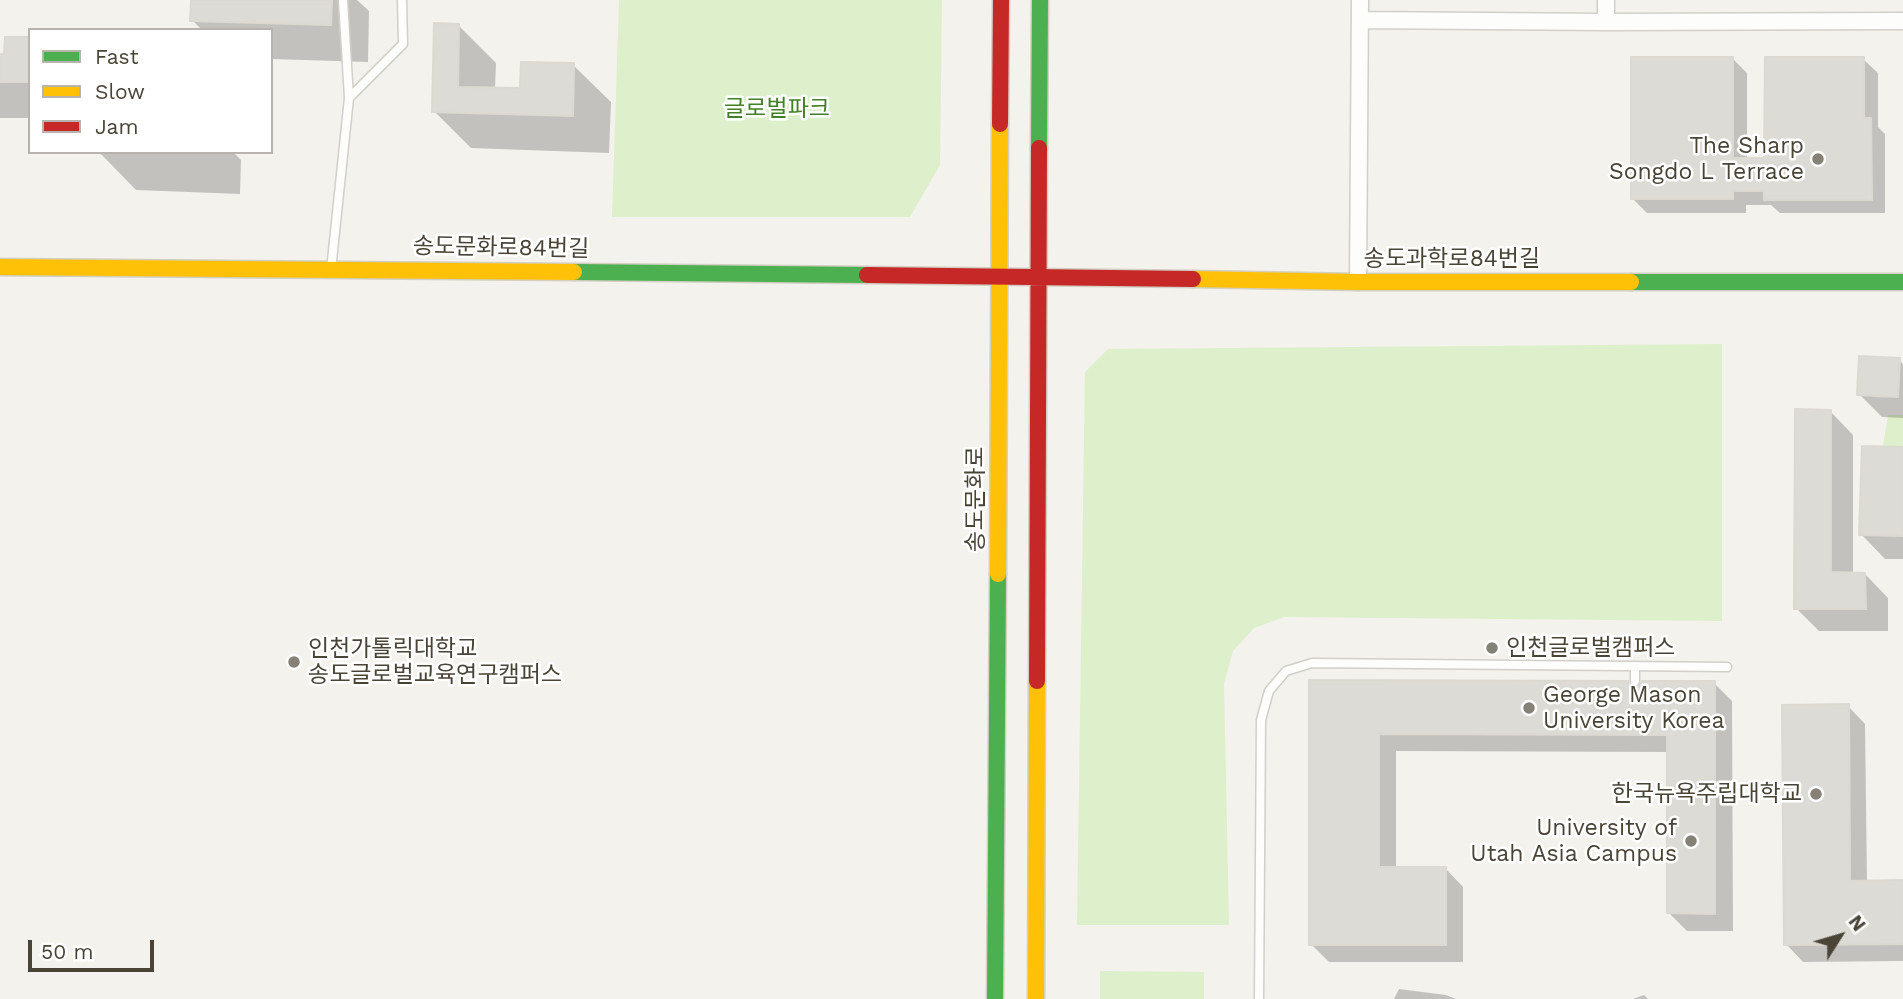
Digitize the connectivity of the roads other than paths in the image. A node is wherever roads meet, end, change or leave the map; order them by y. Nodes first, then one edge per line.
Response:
1 (343, 0) edge
2 (402, 0) edge
3 (1001, 0) edge
4 (1040, 0) edge
5 (1360, 0) edge
6 (1606, 0) edge
7 (1360, 20) junction
8 (1903, 21) edge
9 (1606, 22) junction
10 (349, 98) junction
11 (0, 267) edge
12 (331, 270) junction
13 (1001, 276) junction
14 (1038, 277) junction
15 (1359, 282) junction
16 (1903, 282) edge
17 (1635, 666) junction
18 (1727, 667) dead end
19 (1635, 681) dead end
20 (995, 999) edge
21 (1036, 999) edge
22 (1259, 999) edge

1 - 10 lane
2 - 10 lane
3 - 13 street, 송도문화로
4 - 14 street
5 - 7 street
6 - 9 street
7 - 9 street
7 - 15 street
8 - 9 street
10 - 12 lane
11 - 12 street, 송도문화로84번길
12 - 13 street, 송도문화로84번길
13 - 14 street, 송도과학로84번길
13 - 20 street, 송도문화로
14 - 15 street, 송도과학로84번길
14 - 21 street
15 - 16 street, 송도과학로84번길
17 - 18 lane
17 - 19 lane
17 - 22 lane

